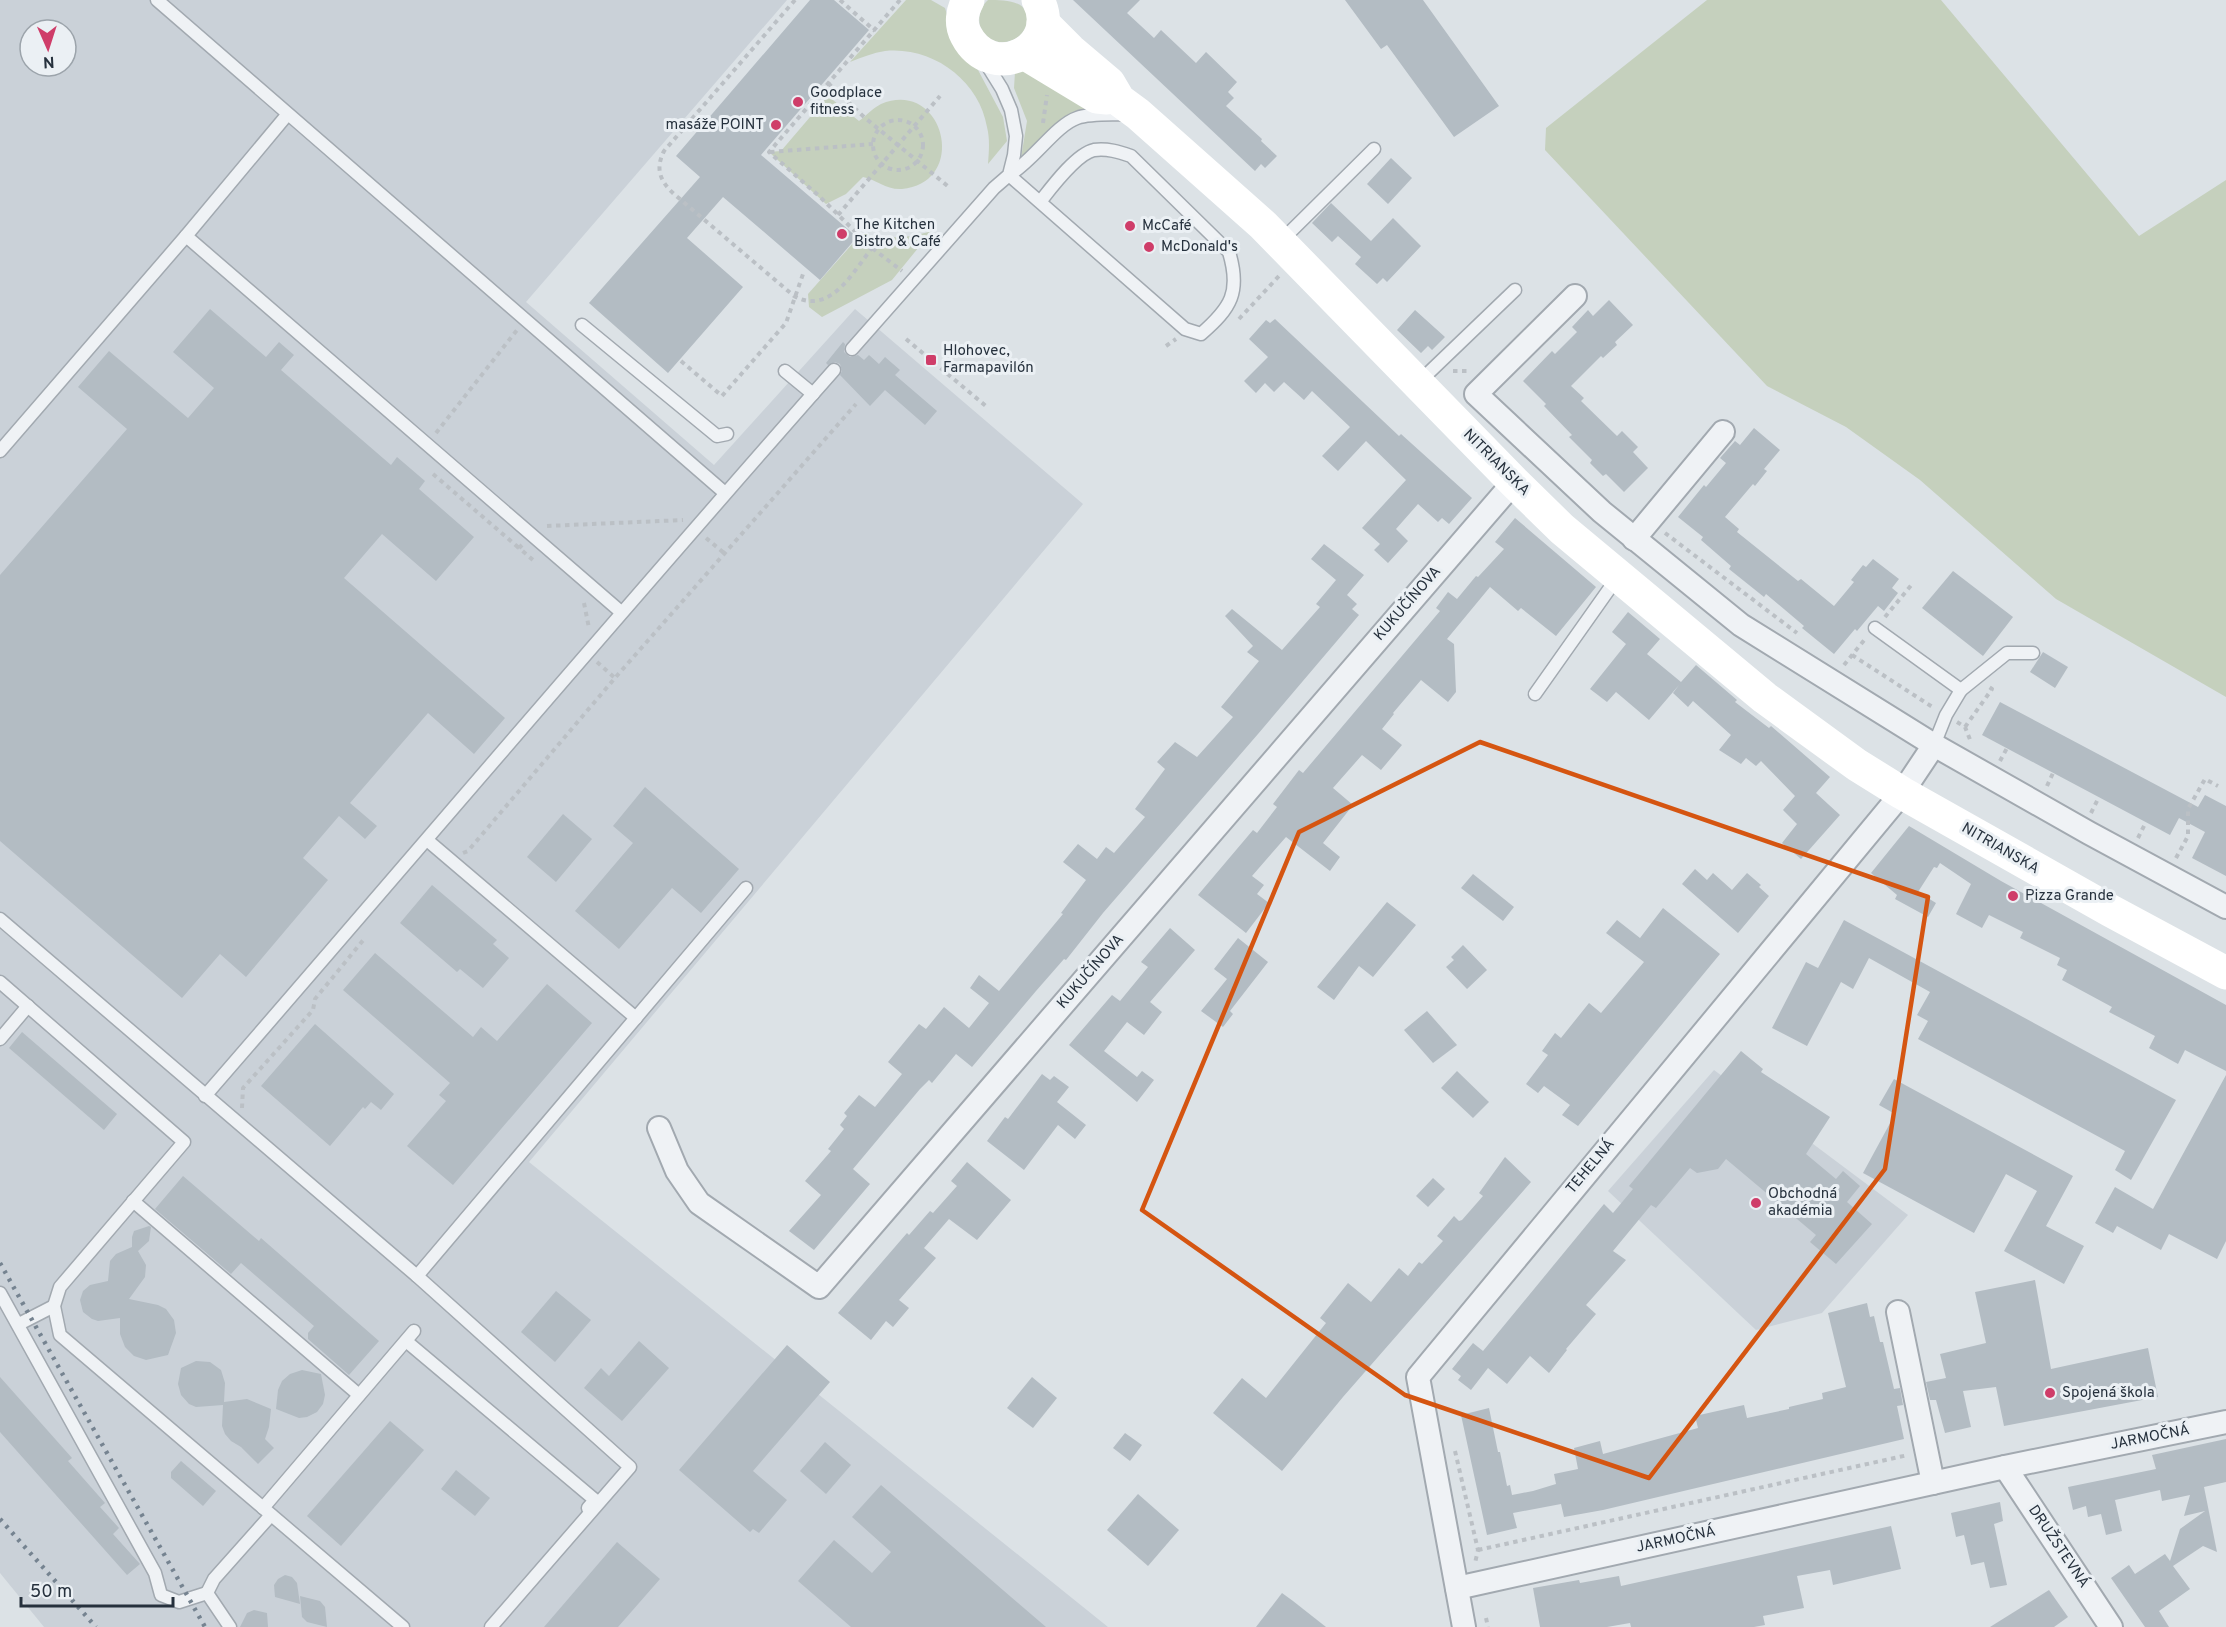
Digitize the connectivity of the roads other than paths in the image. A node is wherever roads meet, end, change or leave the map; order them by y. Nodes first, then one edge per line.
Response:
1 (157, 0) edge
2 (956, 6) edge
3 (1041, 7) edge
4 (1003, 64) junction
5 (1129, 107) junction
6 (287, 115) junction
7 (1374, 149) dead end
8 (1010, 175) junction
9 (1040, 202) junction
10 (186, 237) junction
11 (1279, 242) junction
12 (1515, 290) dead end
13 (1575, 296) dead end
14 (582, 325) dead end
15 (852, 349) dead end
16 (834, 370) dead end
17 (784, 371) dead end
18 (1417, 384) junction
19 (813, 394) junction
20 (1723, 432) dead end
21 (727, 434) dead end
22 (0, 451) edge
23 (1514, 482) junction
24 (725, 494) junction
25 (1635, 539) junction
26 (1618, 577) junction
27 (621, 612) junction
28 (1875, 628) road end
29 (2033, 653) dead end
30 (1961, 690) junction
31 (1535, 694) dead end
32 (1934, 745) junction
33 (1902, 793) junction
34 (427, 840) junction
35 (746, 888) dead end
36 (2226, 908) edge
37 (0, 920) edge
38 (2226, 973) edge
39 (0, 982) edge
40 (28, 1006) junction
41 (636, 1017) junction
42 (0, 1039) edge
43 (205, 1096) junction
44 (659, 1128) dead end
45 (133, 1201) junction
46 (417, 1276) junction
47 (0, 1293) edge
48 (54, 1306) junction
49 (1898, 1311) dead end
50 (19, 1324) junction
51 (359, 1395) junction
52 (2226, 1422) edge
53 (2005, 1467) junction
54 (1934, 1483) junction
55 (267, 1511) junction
56 (1457, 1588) junction
57 (207, 1593) junction
58 (230, 1627) edge
59 (403, 1627) edge
60 (490, 1627) edge
61 (1464, 1627) edge
62 (2112, 1627) edge

1 - 6 lane
2 - 4 main road, NITRIANSKA
3 - 4 main road, NITRIANSKA
3 - 5 main road, NITRIANSKA
4 - 5 main road, NITRIANSKA
4 - 8 lane
5 - 8 lane
5 - 11 main road, NITRIANSKA
6 - 10 lane
6 - 24 lane
7 - 11 lane
8 - 9 lane
8 - 15 lane
9 - 9 lane
10 - 22 lane
10 - 27 lane
11 - 18 main road, NITRIANSKA
12 - 18 lane
13 - 25 street
14 - 21 lane
16 - 19 lane
17 - 19 lane
18 - 23 main road, NITRIANSKA
19 - 24 lane
20 - 25 street
23 - 26 main road, NITRIANSKA
23 - 44 street, KUKUČÍNOVA
24 - 27 lane
25 - 32 street
26 - 31 lane
26 - 33 main road, NITRIANSKA
27 - 34 lane
28 - 30 lane
29 - 30 lane
30 - 32 lane
32 - 33 street
32 - 36 street
33 - 38 main road, NITRIANSKA
33 - 56 street, TEHELNÁ
34 - 41 lane
34 - 43 lane
35 - 41 lane
37 - 43 lane
39 - 40 lane
40 - 42 lane
40 - 45 lane
41 - 46 lane
43 - 46 lane
45 - 48 lane
45 - 51 lane
46 - 60 lane
47 - 50 lane
48 - 50 lane
48 - 55 lane
49 - 54 street
50 - 57 lane
51 - 55 lane
51 - 60 lane
52 - 53 street, JARMOČNÁ
53 - 54 street, JARMOČNÁ
53 - 62 street, DRUŽSTEVNÁ
54 - 56 street, JARMOČNÁ
55 - 57 lane
55 - 59 lane
56 - 61 street
57 - 58 lane

